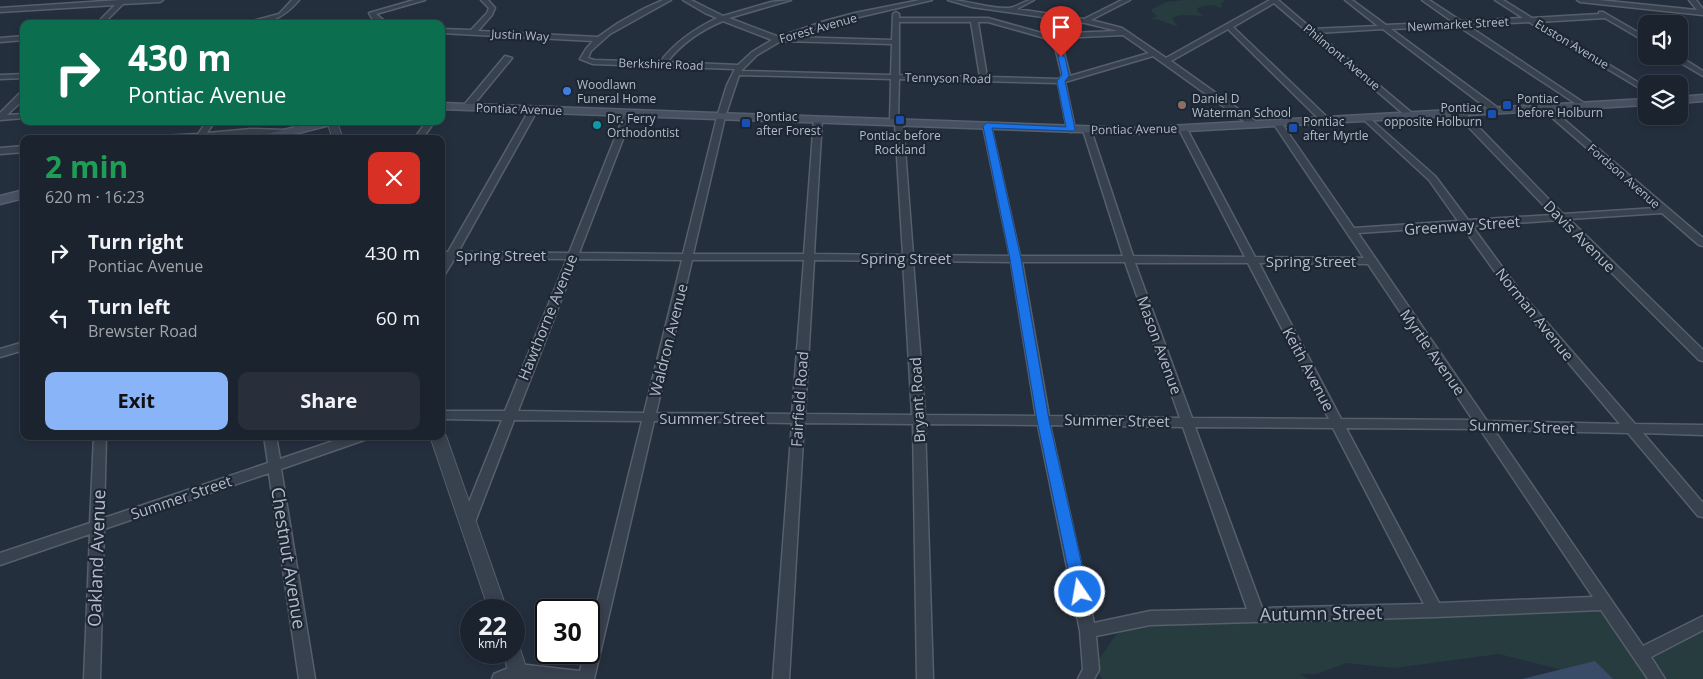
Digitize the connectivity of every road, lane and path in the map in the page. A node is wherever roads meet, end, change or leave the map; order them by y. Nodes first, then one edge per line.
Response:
1 (160, 0) edge
2 (296, 0) edge
3 (422, 0) edge
4 (484, 0) edge
5 (668, 0) edge
6 (686, 0) edge
7 (788, 0) edge
8 (929, 0) edge
9 (951, 0) edge
10 (1031, 0) edge
11 (1127, 0) edge
12 (1274, 0) edge
13 (1348, 0) edge
14 (1426, 0) edge
15 (1498, 0) edge
16 (1580, 0) edge
17 (1692, 0) edge
18 (123, 1) edge
19 (895, 8) junction
20 (0, 10) edge
21 (1011, 10) junction
22 (1703, 13) edge
23 (1606, 16) junction
24 (724, 19) junction
25 (103, 20) edge
26 (260, 20) edge
27 (379, 20) edge
28 (896, 20) junction
29 (974, 20) junction
30 (1532, 20) junction
31 (1085, 21) junction
32 (1461, 23) junction
33 (1228, 26) junction
34 (1384, 27) junction
35 (445, 31) edge
36 (1311, 31) junction
37 (1127, 32) junction
38 (472, 33) junction
39 (1638, 35) edge
40 (1056, 36) junction
41 (20, 38) edge
42 (600, 39) junction
43 (777, 39) junction
44 (0, 40) edge
45 (895, 42) junction
46 (1156, 53) junction
47 (508, 58) dead end
48 (1166, 61) junction
49 (662, 64) junction
50 (1688, 65) edge
51 (738, 70) junction
52 (1703, 74) edge
53 (20, 76) edge
54 (896, 77) junction
55 (0, 78) edge
56 (984, 79) junction
57 (1061, 81) junction
58 (1638, 85) edge
59 (20, 98) edge
60 (1703, 98) edge
61 (1688, 99) edge
62 (1638, 102) edge
63 (1581, 105) junction
64 (445, 106) edge
65 (467, 107) junction
66 (1545, 108) junction
67 (534, 109) junction
68 (1495, 110) junction
69 (1459, 112) junction
70 (629, 113) junction
71 (1409, 114) junction
72 (20, 116) edge
73 (0, 117) edge
74 (721, 117) junction
75 (1367, 118) junction
76 (818, 120) junction
77 (1325, 120) junction
78 (896, 122) junction
79 (1277, 123) junction
80 (298, 125) edge
81 (1255, 125) junction
82 (987, 126) junction
83 (1183, 128) junction
84 (1071, 129) junction
85 (1087, 130) junction
86 (285, 133) junction
87 (219, 135) edge
88 (277, 135) edge
89 (20, 149) edge
90 (0, 151) edge
91 (20, 195) edge
92 (0, 200) edge
93 (1664, 210) junction
94 (1562, 218) junction
95 (1467, 224) junction
96 (1350, 231) junction
97 (1703, 243) edge
98 (446, 255) edge
99 (571, 256) junction
100 (688, 257) junction
101 (809, 258) junction
102 (908, 258) junction
103 (1016, 259) junction
104 (1129, 260) junction
105 (1252, 260) junction
106 (1371, 261) junction
107 (20, 347) edge
108 (0, 353) edge
109 (1703, 357) edge
110 (445, 415) edge
111 (508, 416) junction
112 (650, 418) junction
113 (798, 418) junction
114 (1043, 420) junction
115 (919, 421) junction
116 (1187, 421) junction
117 (1337, 423) junction
118 (1484, 425) junction
119 (1632, 429) junction
120 (1703, 430) edge
121 (100, 440) edge
122 (271, 440) edge
123 (350, 440) edge
124 (439, 440) edge
125 (274, 464) junction
126 (1703, 512) edge
127 (468, 522) junction
128 (97, 525) junction
129 (0, 559) edge
130 (494, 599) edge
131 (1604, 602) junction
132 (1435, 610) junction
133 (1257, 615) junction
134 (1703, 623) edge
135 (1088, 631) junction
136 (1640, 655) junction
137 (513, 676) edge
138 (92, 679) edge
139 (307, 679) edge
140 (581, 679) edge
141 (586, 679) edge
142 (781, 679) edge
143 (926, 679) edge
144 (1086, 679) edge
145 (1657, 679) edge

1 - 18 street
2 - 26 street
3 - 27 street
4 - 38 street
5 - 42 street
6 - 24 street
7 - 24 street
8 - 19 street, Forest Avenue
9 - 21 street
10 - 21 street
11 - 31 street
12 - 33 street
12 - 36 street, Philmont Avenue
13 - 34 street
14 - 32 street
15 - 30 street, Euston Avenue
16 - 22 street
16 - 23 street
17 - 22 street
18 - 20 street
18 - 25 street
19 - 28 street, Bryant Road
19 - 43 street, Forest Avenue
21 - 31 street
23 - 30 street, Newmarket Street
23 - 39 street
24 - 43 street
24 - 49 street
28 - 29 street
28 - 45 street, Bryant Road
29 - 40 street
29 - 56 street
30 - 32 street, Newmarket Street
30 - 58 street, Euston Avenue
31 - 37 street
32 - 34 street, Newmarket Street
32 - 63 street
33 - 48 street
33 - 77 street
34 - 36 street, Newmarket Street
34 - 68 street
35 - 38 street, Justin Way
36 - 71 street, Philmont Avenue
37 - 40 street
37 - 46 street
38 - 42 street, Justin Way
40 - 57 street
41 - 44 street
42 - 49 street, Berkshire Road
43 - 45 street
43 - 51 street, Forest Avenue
45 - 54 street, Bryant Road
46 - 48 street
46 - 57 street, Tennyson Road
47 - 65 street
48 - 81 street
49 - 51 street, Berkshire Road
50 - 52 street
51 - 54 street, Tennyson Road
51 - 74 street, Forest Avenue
53 - 55 street
54 - 56 street, Tennyson Road
54 - 78 street, Bryant Road
56 - 57 street, Tennyson Road
57 - 84 street
59 - 73 street
60 - 61 main road
62 - 63 main road, Pontiac Avenue
63 - 66 main road, Pontiac Avenue
64 - 65 main road, Pontiac Avenue
65 - 67 main road, Pontiac Avenue
66 - 68 main road, Pontiac Avenue
66 - 93 street, Fordson Avenue
67 - 70 main road, Pontiac Avenue
67 - 98 street
68 - 69 main road, Pontiac Avenue
69 - 71 main road, Pontiac Avenue
69 - 94 street, Davis Avenue
70 - 74 main road, Pontiac Avenue
70 - 99 street, Hawthorne Avenue
71 - 75 main road, Pontiac Avenue
72 - 73 street
74 - 76 main road, Pontiac Avenue
74 - 100 street, Waldron Avenue
75 - 77 main road, Pontiac Avenue
75 - 95 street, Norman Avenue
76 - 78 main road, Pontiac Avenue
76 - 101 street, Fairfield Road
77 - 79 main road, Pontiac Avenue
78 - 82 main road, Pontiac Avenue
78 - 102 street, Bryant Road
79 - 81 main road, Pontiac Avenue
79 - 96 street, Myrtle Avenue
80 - 86 main road
81 - 83 main road, Pontiac Avenue
82 - 84 main road, Pontiac Avenue
82 - 103 street
83 - 85 main road, Pontiac Avenue
83 - 105 street, Keith Avenue
84 - 85 main road, Pontiac Avenue
85 - 104 street, Mason Avenue
86 - 87 street
86 - 88 main road
89 - 90 street
91 - 92 main road
93 - 94 street, Greenway Street
93 - 97 street, Fordson Avenue
94 - 95 street, Greenway Street
94 - 109 street, Davis Avenue
95 - 96 street, Greenway Street
95 - 119 street, Norman Avenue
96 - 106 street, Myrtle Avenue
98 - 99 street, Spring Street
99 - 100 street, Spring Street
99 - 111 street, Hawthorne Avenue
100 - 101 street, Spring Street
100 - 112 street, Waldron Avenue
101 - 102 street, Spring Street
101 - 113 street, Fairfield Road
102 - 103 street, Spring Street
102 - 115 street, Bryant Road
103 - 104 street, Spring Street
103 - 114 street
104 - 105 street, Spring Street
104 - 116 street, Mason Avenue
105 - 106 street, Spring Street
105 - 117 street, Keith Avenue
106 - 118 street, Myrtle Avenue
107 - 108 street
110 - 111 street, Summer Street
111 - 112 street, Summer Street
111 - 127 street, Hawthorne Avenue
112 - 113 street, Summer Street
112 - 141 street, Waldron Avenue
113 - 115 street, Summer Street
113 - 142 street, Fairfield Road
114 - 115 street, Summer Street
114 - 116 street, Summer Street
114 - 135 street
115 - 143 street, Bryant Road
116 - 117 street, Summer Street
116 - 133 street, Mason Avenue
117 - 118 street, Summer Street
117 - 132 street, Keith Avenue
118 - 119 street, Summer Street
118 - 131 street, Myrtle Avenue
119 - 120 street, Summer Street
119 - 126 street, Norman Avenue
121 - 128 street, Oakland Avenue
122 - 125 street, Chestnut Avenue
123 - 125 street, Summer Street
124 - 127 street
125 - 128 street, Summer Street
125 - 139 street, Chestnut Avenue
127 - 130 street
128 - 129 street, Summer Street
128 - 138 street, Oakland Avenue
131 - 132 street, Autumn Street
131 - 136 street, Myrtle Avenue
132 - 133 street, Autumn Street
133 - 135 street, Autumn Street
134 - 136 street
135 - 144 street
136 - 145 street, Myrtle Avenue
137 - 140 street

